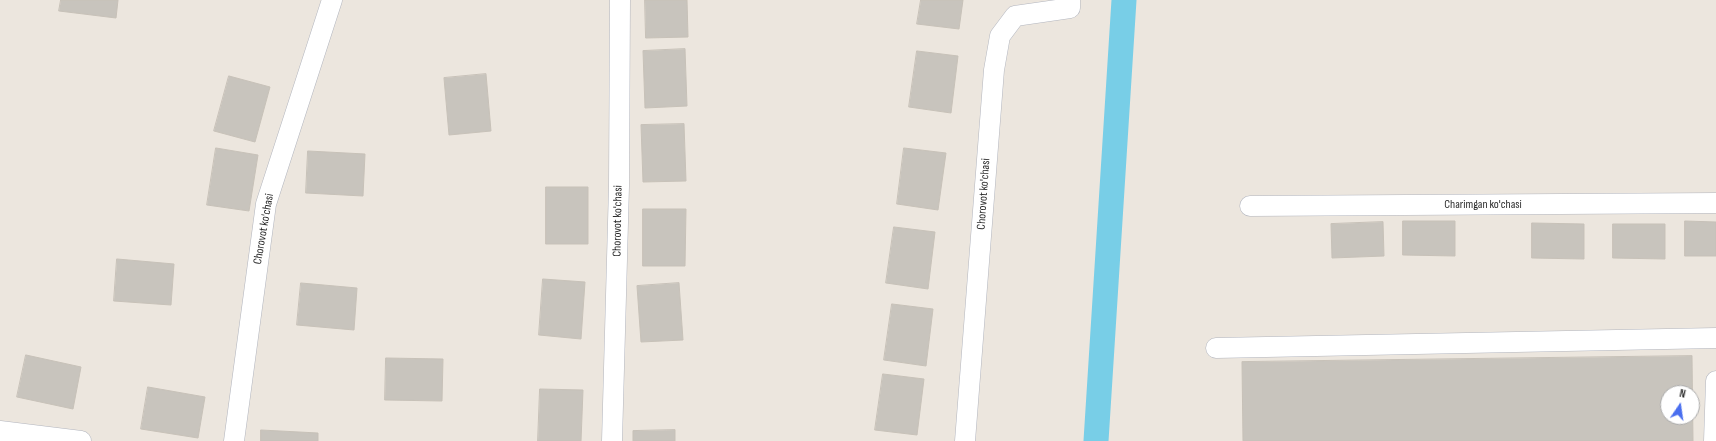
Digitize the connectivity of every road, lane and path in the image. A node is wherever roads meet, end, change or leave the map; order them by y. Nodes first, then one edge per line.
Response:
1 (332, 0) edge
2 (620, 0) edge
3 (1070, 0) edge
4 (1716, 203) edge
5 (1250, 206) dead end
6 (1716, 338) edge
7 (1216, 348) dead end
8 (1716, 381) edge
9 (0, 431) edge
10 (81, 441) edge
11 (234, 441) edge
12 (612, 441) edge
13 (965, 441) edge
14 (1714, 441) edge

1 - 11 street, Chorovot ko'chasi
2 - 12 street, Chorovot ko'chasi
3 - 13 street, Chorovot ko'chasi
4 - 5 street, Charimgan ko'chasi
6 - 7 street
8 - 14 street
9 - 10 street

